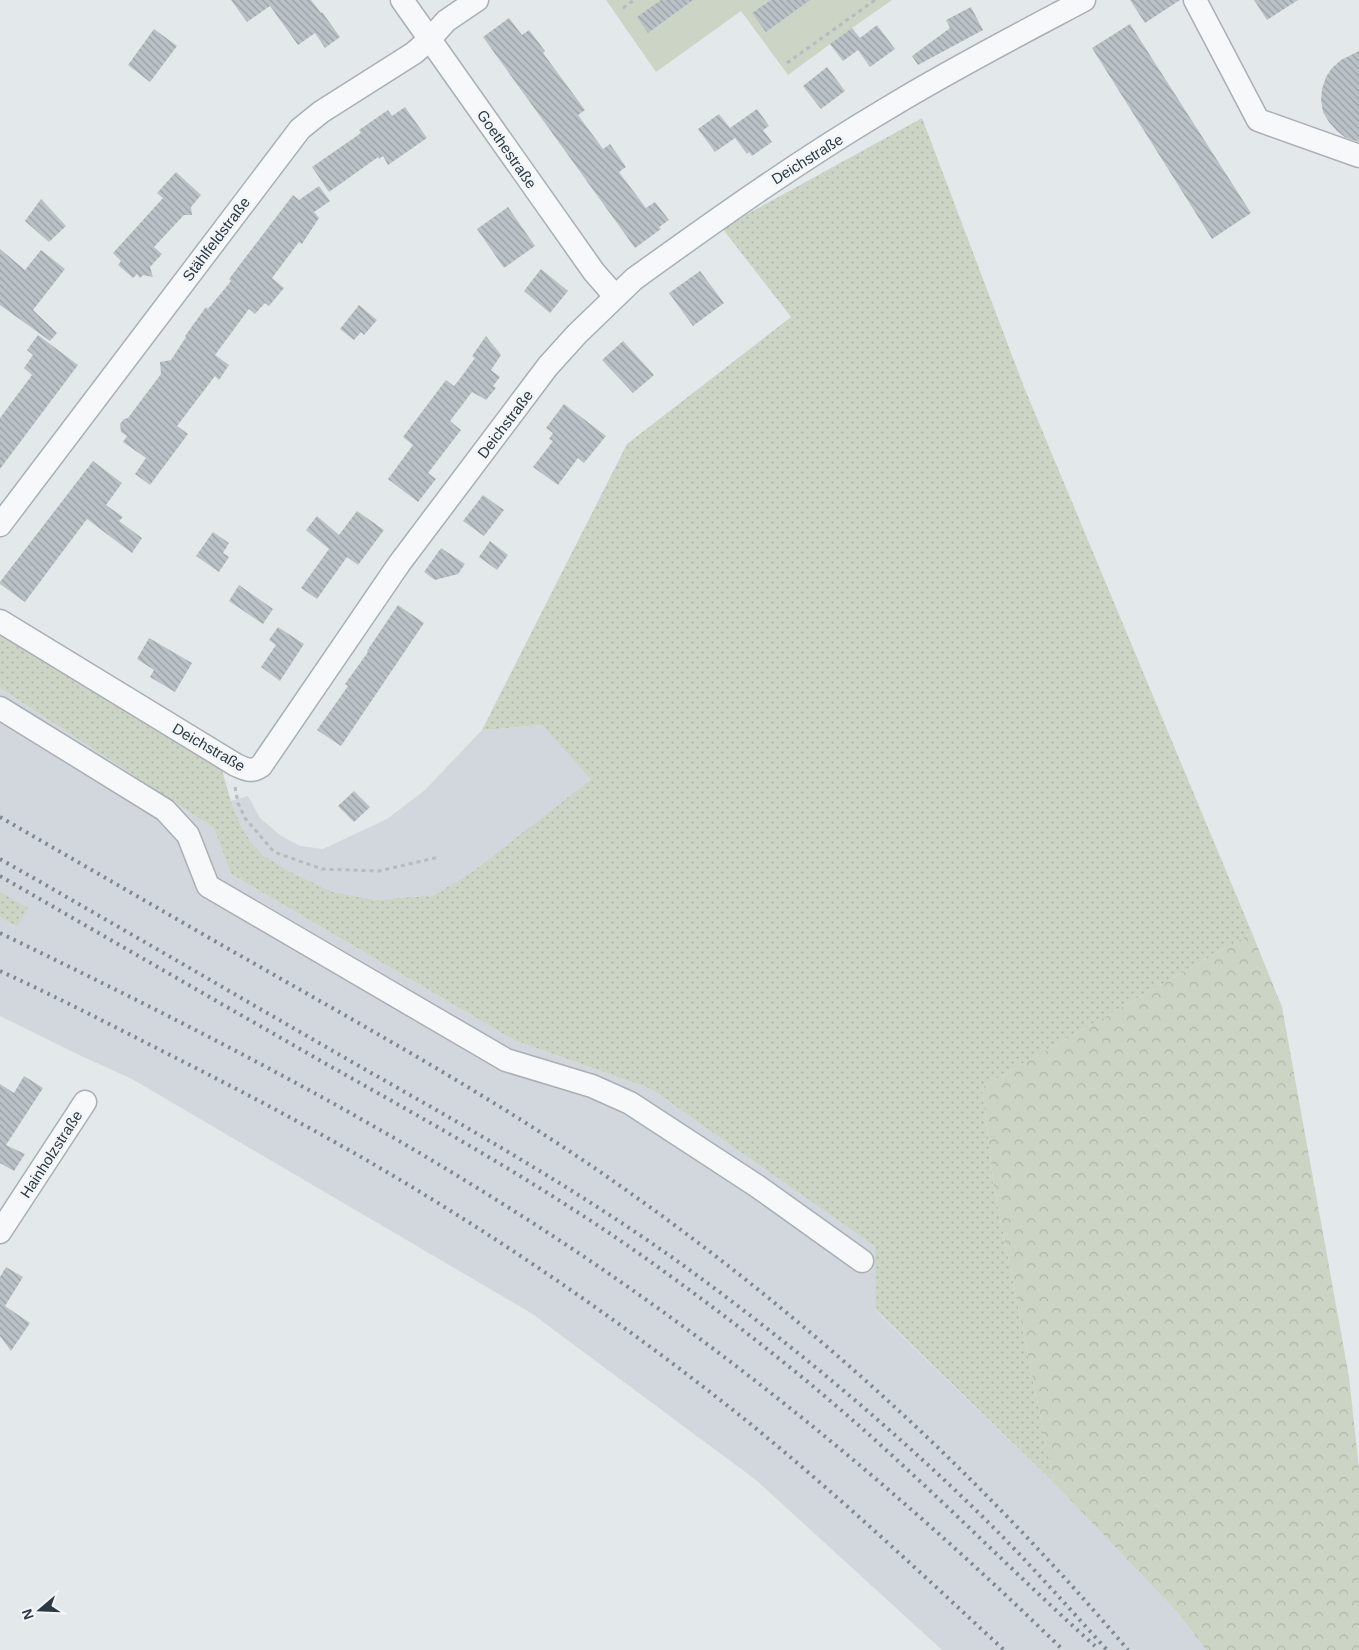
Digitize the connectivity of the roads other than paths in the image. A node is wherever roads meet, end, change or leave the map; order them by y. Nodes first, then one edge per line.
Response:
1 (402, 0) edge
2 (477, 0) edge
3 (1084, 0) edge
4 (1195, 0) edge
5 (430, 39) junction
6 (1359, 156) edge
7 (615, 296) junction
8 (0, 525) edge
9 (0, 621) edge
10 (0, 708) edge
11 (85, 1102) dead end
12 (0, 1232) edge
13 (862, 1261) dead end

1 - 5 street, Goethestraße
2 - 5 street, Stählfeldstraße
3 - 7 street, Deichstraße
4 - 6 street
5 - 7 street, Goethestraße
5 - 8 street, Stählfeldstraße
7 - 9 street, Deichstraße
10 - 13 street
11 - 12 street, Hainholzstraße

